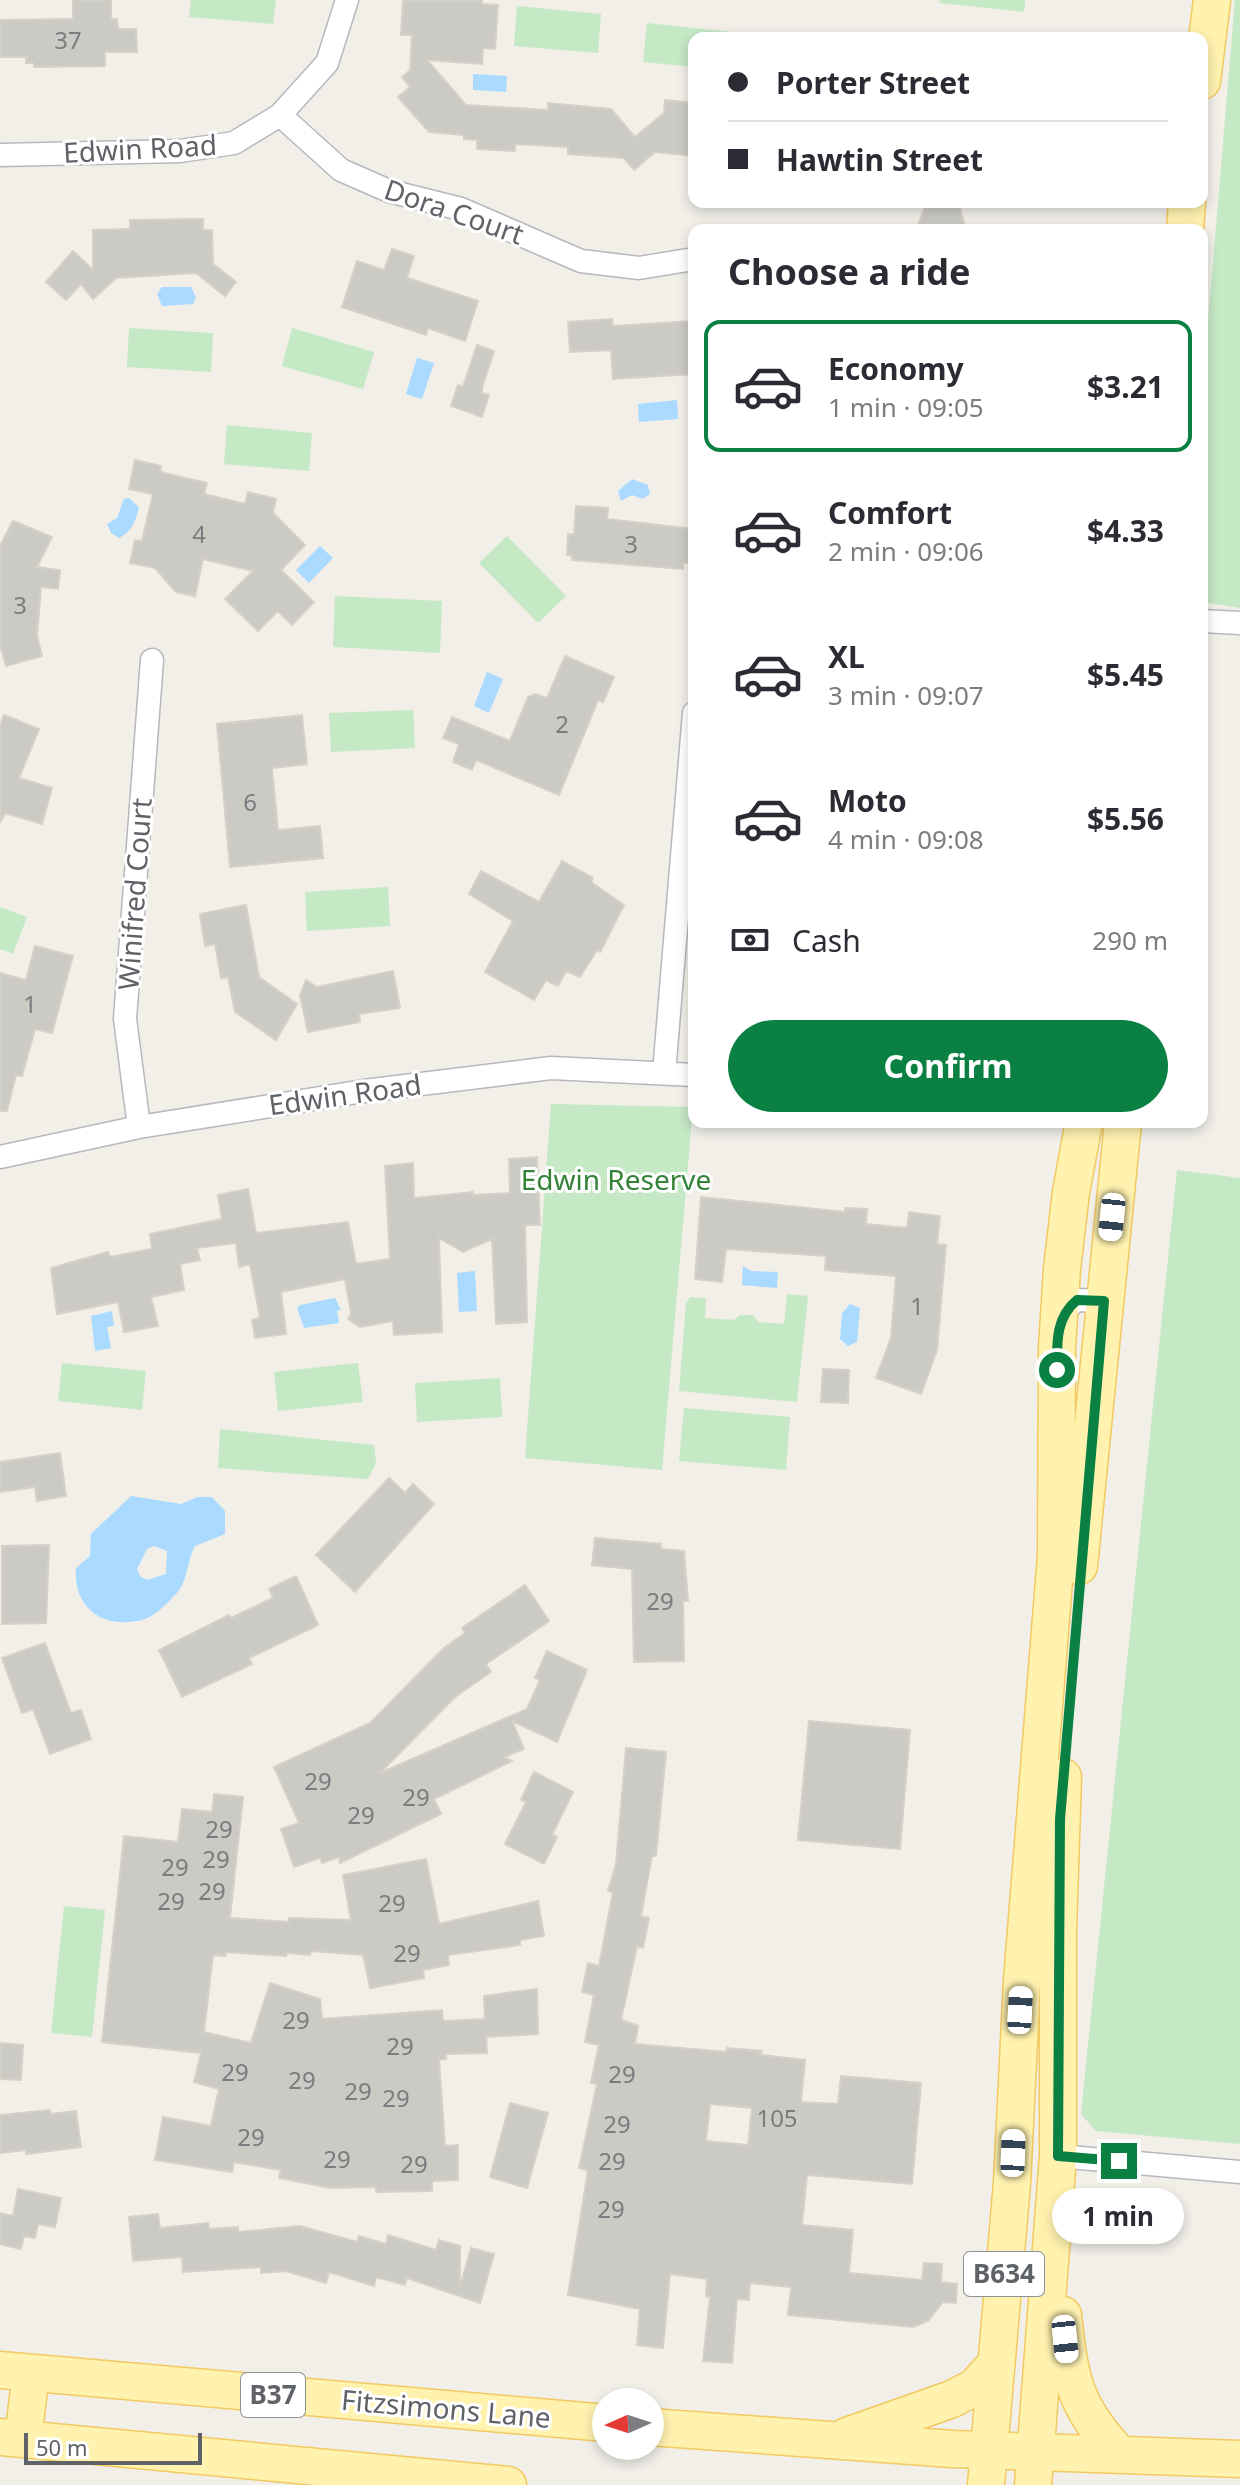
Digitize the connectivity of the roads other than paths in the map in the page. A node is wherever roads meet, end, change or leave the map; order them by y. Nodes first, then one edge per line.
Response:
1 (347, 0) edge
2 (1194, 0) edge
3 (1212, 0) edge
4 (1193, 32) edge
5 (1208, 32) edge
6 (280, 115) junction
7 (0, 155) edge
8 (688, 260) edge
9 (1208, 621) edge
10 (1240, 623) edge
11 (152, 660) dead end
12 (688, 785) edge
13 (664, 1073) junction
14 (688, 1075) edge
15 (139, 1127) junction
16 (1083, 1128) edge
17 (1122, 1128) edge
18 (0, 1157) edge
19 (1104, 1301) junction
20 (1059, 1328) junction
21 (1058, 2156) junction
22 (1240, 2172) edge
23 (1054, 2234) junction
24 (996, 2364) junction
25 (15, 2372) edge
26 (592, 2422) edge
27 (664, 2428) edge
28 (12, 2438) edge
29 (835, 2441) junction
30 (1120, 2455) junction
31 (1240, 2459) edge
32 (988, 2468) edge
33 (1034, 2469) edge
34 (272, 2474) edge
35 (508, 2485) edge

1 - 6 street, Edwin Road
2 - 4 main road
3 - 5 main road
6 - 7 street, Edwin Road
6 - 8 street, Dora Court
9 - 10 street
11 - 15 street, Winifred Court
12 - 13 street
13 - 14 street, Edwin Road
13 - 15 street, Edwin Road
15 - 18 street, Edwin Road
16 - 20 main road, B634
17 - 19 main road, B634
19 - 20 street
19 - 21 main road, B634
20 - 24 main road, B634
21 - 22 street
21 - 23 main road, B634
23 - 30 main road
23 - 33 main road
24 - 29 main road
24 - 32 main road
25 - 26 main road, Fitzsimons Lane / B37
25 - 28 main road
27 - 29 main road
28 - 34 main road
29 - 32 main road
30 - 31 main road
30 - 33 main road
32 - 33 main road
34 - 35 main road

